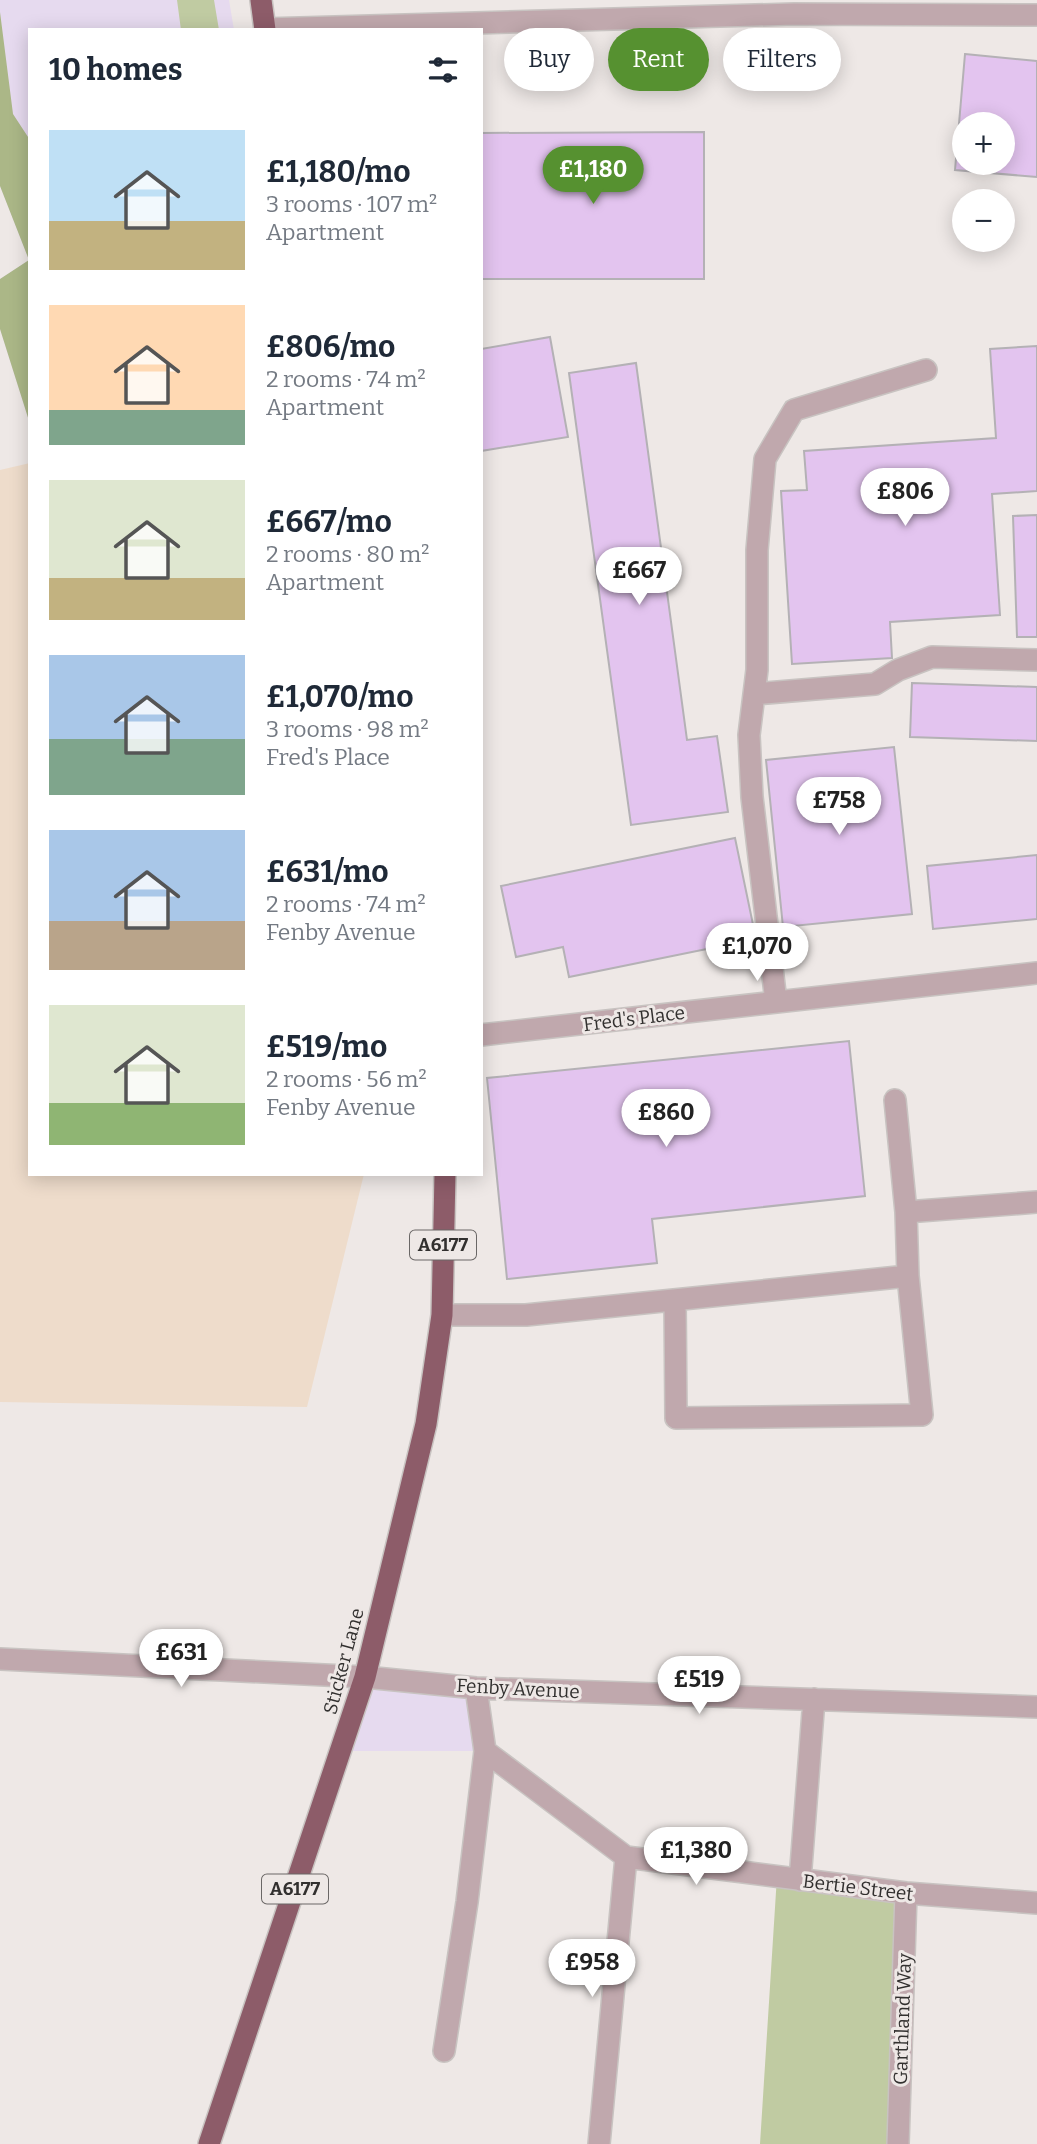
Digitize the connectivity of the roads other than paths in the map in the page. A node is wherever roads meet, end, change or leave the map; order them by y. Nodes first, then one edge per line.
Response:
1 (261, 0) edge
2 (1037, 15) edge
3 (265, 28) edge
4 (300, 28) edge
5 (926, 369) dead end
6 (1037, 660) edge
7 (754, 694) junction
8 (1037, 973) edge
9 (776, 1002) junction
10 (483, 1035) edge
11 (895, 1100) dead end
12 (445, 1176) edge
13 (1037, 1202) edge
14 (906, 1212) junction
15 (908, 1276) junction
16 (675, 1300) junction
17 (442, 1315) junction
18 (0, 1658) edge
19 (365, 1677) junction
20 (475, 1688) junction
21 (814, 1699) junction
22 (1037, 1707) edge
23 (485, 1751) junction
24 (626, 1857) junction
25 (800, 1880) junction
26 (906, 1893) junction
27 (1037, 1903) edge
28 (444, 2051) dead end
29 (209, 2144) edge
30 (599, 2144) edge
31 (898, 2144) edge

1 - 3 highway
2 - 4 street
5 - 7 street
6 - 7 street
7 - 9 street
8 - 9 street, Fred's Place
9 - 10 street, Fred's Place
11 - 14 street
12 - 17 highway, Sticker Lane / A6177
13 - 14 street
14 - 15 street
15 - 16 street
15 - 16 street
16 - 17 street
17 - 19 highway, Sticker Lane / A6177
18 - 19 street, Fenby Avenue
19 - 20 street, Fenby Avenue
19 - 29 highway, Sticker Lane / A6177
20 - 21 street, Fenby Avenue
20 - 23 street
21 - 22 street, Fenby Avenue
21 - 25 street
23 - 24 street, Bertie Street
23 - 28 street
24 - 25 street, Bertie Street
24 - 30 street
25 - 26 street, Bertie Street
26 - 27 street, Bertie Street
26 - 31 street, Garthland Way

